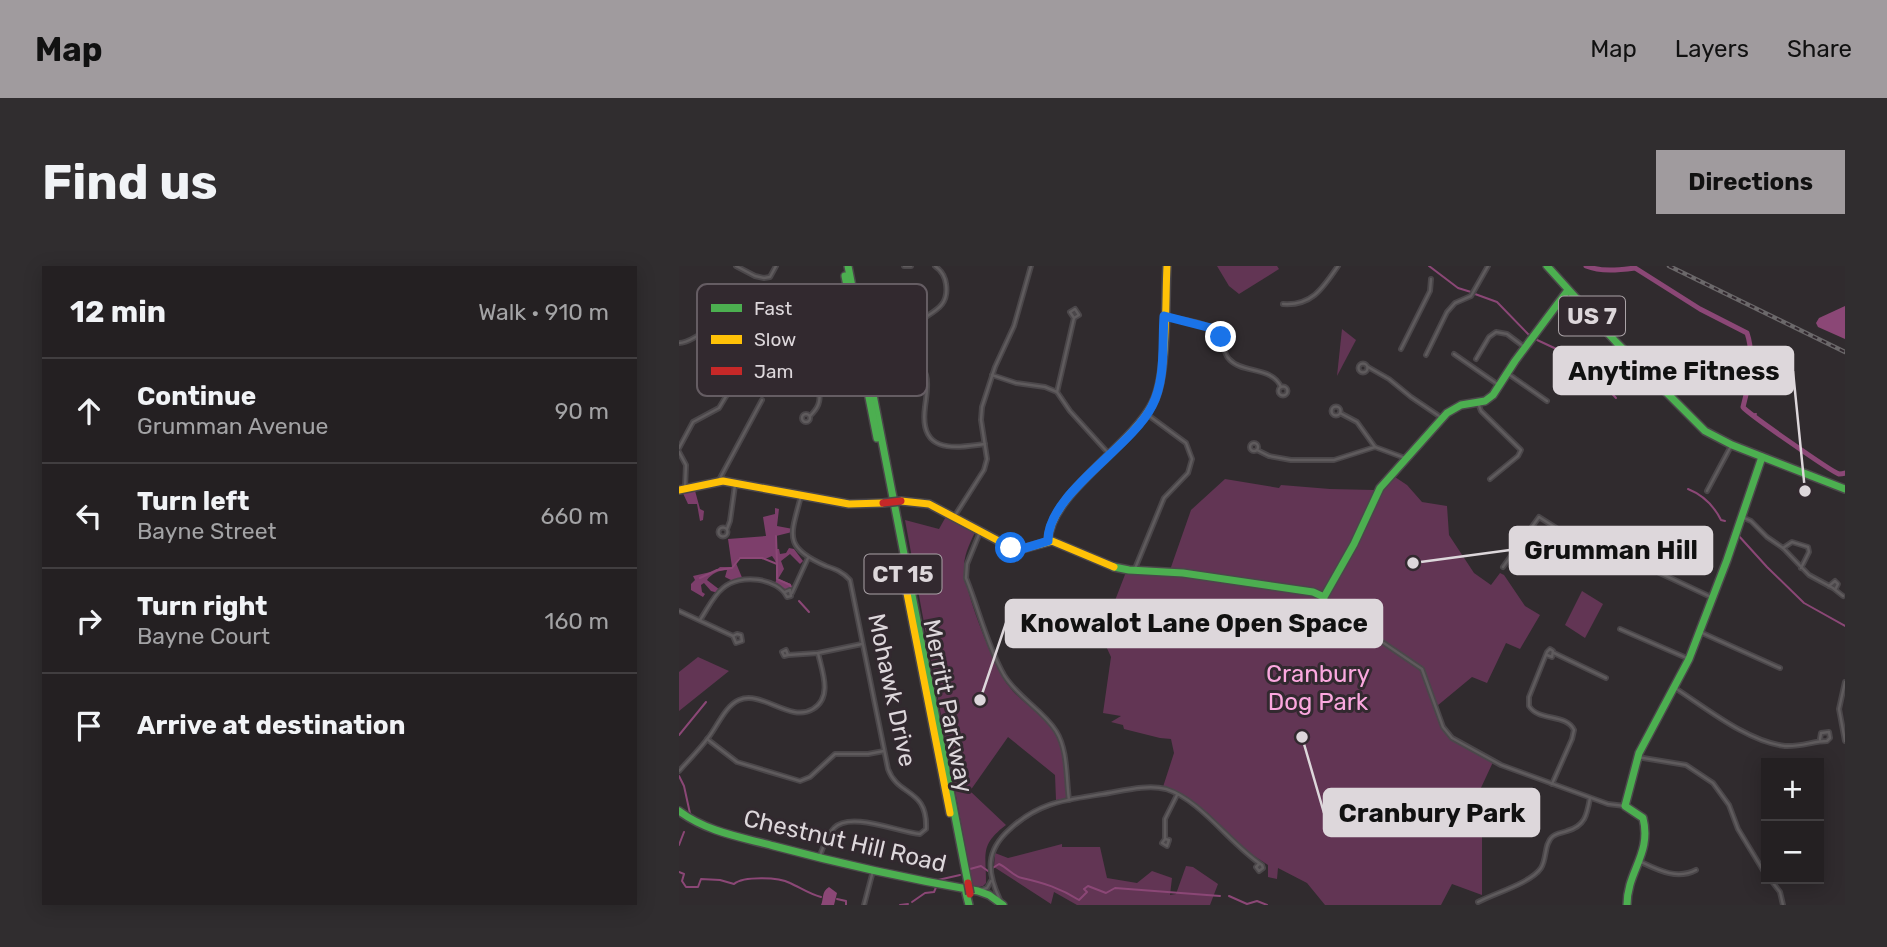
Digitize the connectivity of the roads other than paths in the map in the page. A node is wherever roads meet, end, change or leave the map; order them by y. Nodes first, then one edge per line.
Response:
1 (736, 266) edge
2 (776, 266) edge
3 (845, 266) edge
4 (904, 266) edge
5 (911, 266) edge
6 (935, 266) edge
7 (1031, 266) edge
8 (1167, 266) edge
9 (1338, 266) edge
10 (1488, 266) edge
11 (1547, 266) edge
12 (1431, 279) dead end
13 (849, 284) edge
14 (1568, 290) junction
15 (1283, 304) dead end
16 (1164, 316) junction
17 (927, 317) edge
18 (1074, 318) dead end
19 (697, 336) edge
20 (679, 343) edge
21 (1526, 348) junction
22 (1401, 349) dead end
23 (1454, 354) dead end
24 (1426, 355) dead end
25 (1476, 359) dead end
26 (1368, 367) dead end
27 (1507, 373) junction
28 (992, 375) junction
29 (1500, 386) junction
30 (1281, 387) dead end
31 (1057, 392) junction
32 (726, 396) edge
33 (818, 396) edge
34 (870, 396) edge
35 (925, 396) edge
36 (762, 400) dead end
37 (1547, 401) dead end
38 (1478, 402) junction
39 (1340, 413) dead end
40 (1147, 415) junction
41 (810, 416) dead end
42 (1442, 418) junction
43 (985, 444) junction
44 (1732, 445) junction
45 (1375, 447) junction
46 (679, 450) edge
47 (1257, 450) dead end
48 (1109, 455) junction
49 (1762, 457) junction
50 (1405, 458) junction
51 (1490, 480) dead end
52 (719, 481) junction
53 (735, 482) junction
54 (682, 489) edge
55 (1845, 489) edge
56 (1707, 491) dead end
57 (801, 494) junction
58 (954, 517) junction
59 (1742, 517) junction
60 (727, 529) dead end
61 (980, 532) junction
62 (1048, 541) junction
63 (1783, 548) junction
64 (808, 558) junction
65 (1503, 567) dead end
66 (1801, 568) junction
67 (1134, 571) junction
68 (1829, 586) junction
69 (1835, 589) junction
70 (1843, 596) dead end
71 (1324, 597) junction
72 (1713, 598) junction
73 (679, 611) edge
74 (700, 620) junction
75 (1621, 629) dead end
76 (1700, 632) junction
77 (733, 636) dead end
78 (863, 644) junction
79 (818, 653) junction
80 (788, 655) dead end
81 (1689, 659) junction
82 (1780, 668) dead end
83 (1607, 678) dead end
84 (1845, 682) edge
85 (1675, 688) junction
86 (1821, 739) dead end
87 (707, 740) junction
88 (1845, 741) edge
89 (884, 751) junction
90 (1637, 757) junction
91 (679, 771) edge
92 (1552, 783) junction
93 (1177, 795) junction
94 (1590, 798) junction
95 (1069, 800) junction
96 (1625, 806) junction
97 (679, 811) edge
98 (1165, 839) dead end
99 (819, 858) junction
100 (1641, 862) junction
101 (1259, 864) dead end
102 (1761, 867) edge
103 (873, 870) junction
104 (1696, 870) dead end
105 (992, 880) junction
106 (1774, 884) edge
107 (971, 892) junction
108 (1478, 902) dead end
109 (1002, 904) edge
110 (864, 905) edge
111 (970, 905) edge
112 (1627, 905) edge
113 (1783, 905) edge

1 - 2 street
3 - 13 main road, Merritt Parkway / CT 15, bridge
4 - 5 street
6 - 17 street
7 - 28 street
8 - 16 main road
9 - 15 street
10 - 24 street
11 - 14 main road, US 7
12 - 22 street
14 - 21 main road
14 - 44 main road, US 7
16 - 30 street
16 - 40 main road
18 - 31 street
19 - 20 street
21 - 25 street
21 - 27 main road
23 - 29 street
26 - 42 street
27 - 29 main road
27 - 37 street
28 - 31 street
28 - 43 street
29 - 38 main road
31 - 48 street
32 - 46 street
33 - 41 street
34 - 107 main road, Merritt Parkway / CT 15, bridge
35 - 43 street
36 - 52 street
38 - 42 main road
38 - 51 street
39 - 45 street
40 - 48 main road
40 - 67 street
42 - 50 main road
43 - 58 street
44 - 49 main road, US 7
44 - 56 street
45 - 47 street
45 - 50 street
46 - 54 street
48 - 62 main road
49 - 55 main road, US 7
49 - 59 main road
50 - 71 main road
52 - 53 main road
52 - 54 main road
53 - 57 main road
53 - 60 street
57 - 58 main road, bridge
57 - 64 street
58 - 61 main road
59 - 63 street
59 - 72 main road
61 - 62 main road
61 - 95 street
62 - 67 main road
63 - 66 street
63 - 66 street
64 - 74 street
64 - 78 street, Mohawk Drive
65 - 72 street
66 - 68 street
67 - 71 main road
68 - 69 street
68 - 69 street
69 - 70 street
71 - 92 street
72 - 76 main road
73 - 74 street
74 - 77 street
75 - 81 street
76 - 81 main road
76 - 82 street
78 - 79 street
78 - 89 street, Mohawk Drive
79 - 80 street
79 - 87 street
81 - 85 main road
83 - 92 street
84 - 88 street
85 - 86 street
85 - 90 main road
87 - 89 street
87 - 91 street
89 - 99 street, Mohawk Drive
90 - 96 main road
90 - 102 street
92 - 94 street
93 - 95 street
93 - 98 street
93 - 101 street
94 - 96 street
94 - 108 street
95 - 105 street
96 - 100 main road
97 - 99 main road, Chestnut Hill Road
99 - 103 main road, Chestnut Hill Road
100 - 104 street
100 - 112 main road
103 - 107 main road, Chestnut Hill Road
103 - 110 street
105 - 107 street
105 - 109 street
106 - 113 street
107 - 109 main road, Chestnut Hill Road
107 - 111 main road, Merritt Parkway / CT 15

